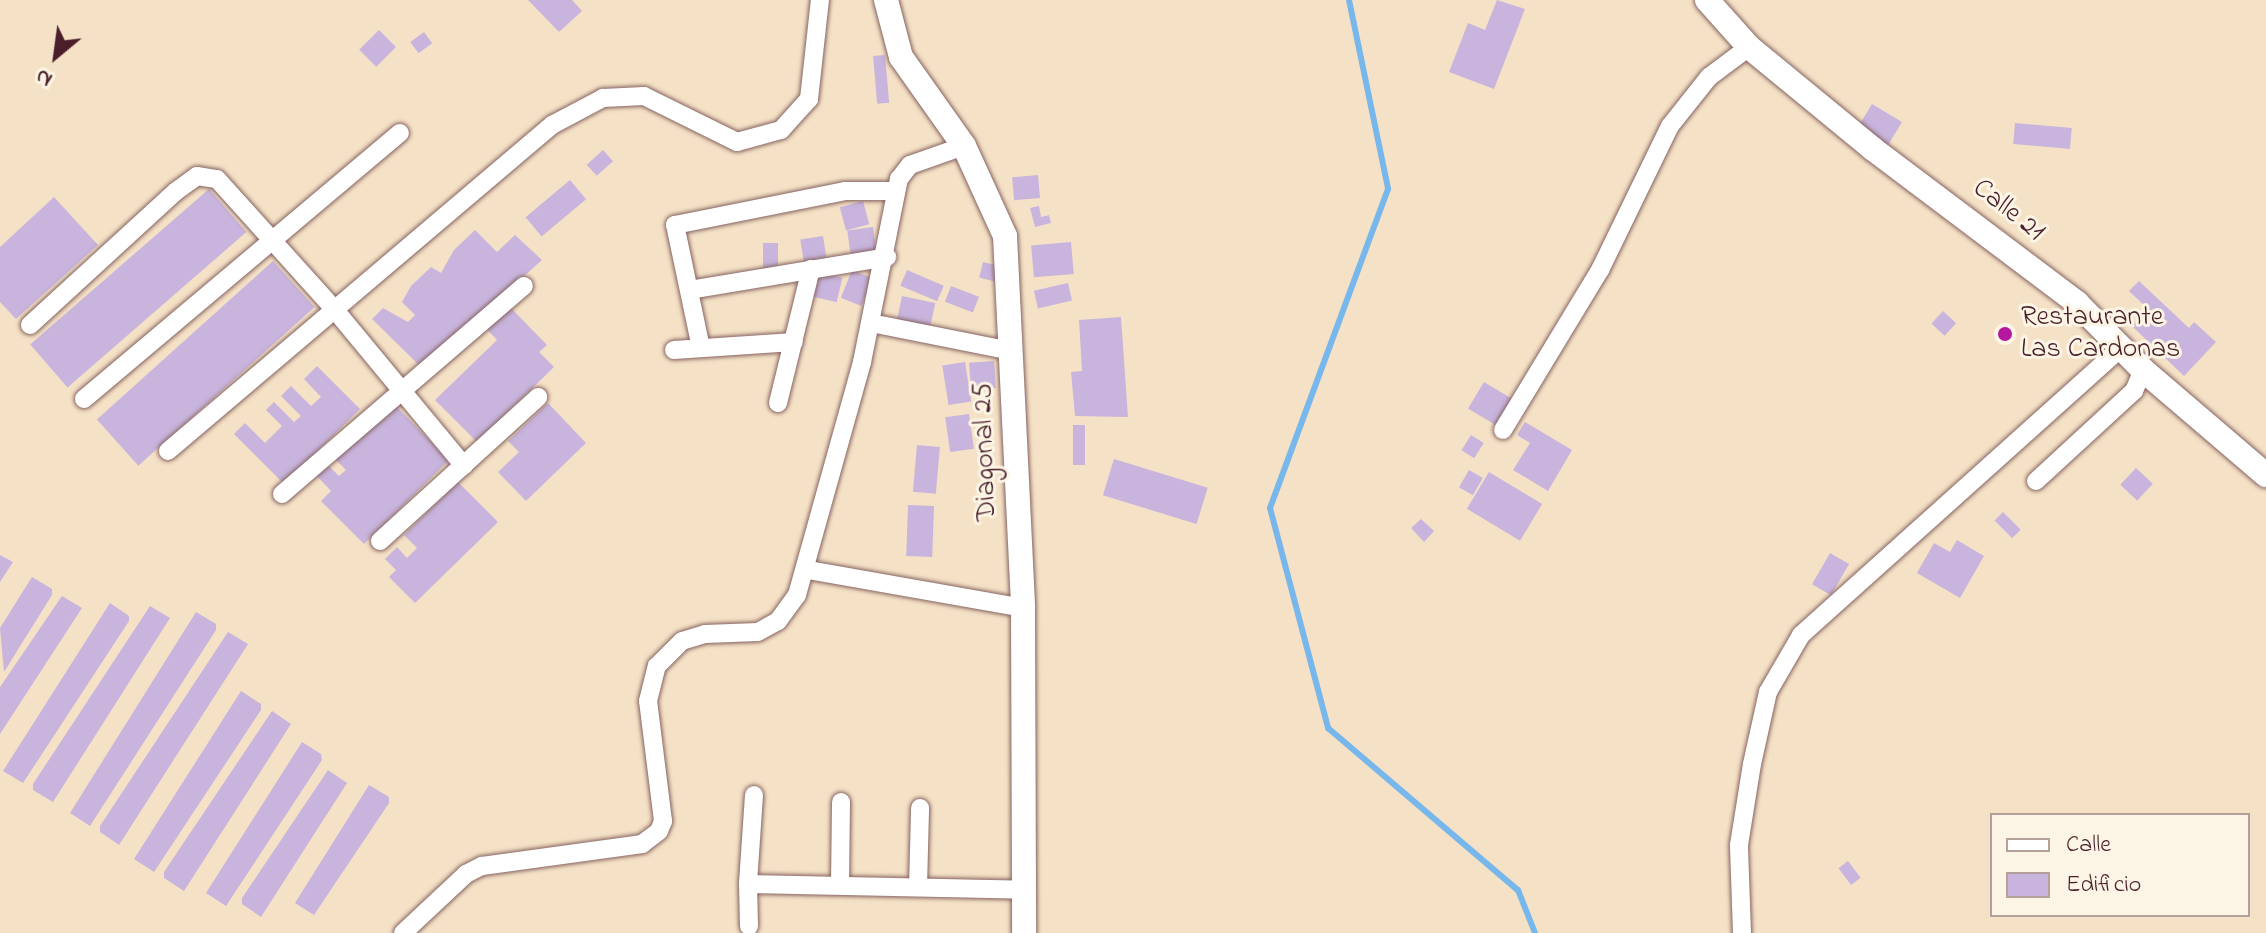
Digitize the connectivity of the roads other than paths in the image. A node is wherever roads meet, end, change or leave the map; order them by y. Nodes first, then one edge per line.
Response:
1 (820, 0) edge
2 (886, 0) edge
3 (1707, 0) edge
4 (1749, 47) junction
5 (400, 133) dead end
6 (964, 146) junction
7 (896, 191) junction
8 (275, 240) junction
9 (887, 257) junction
10 (811, 269) junction
11 (524, 286) dead end
12 (690, 290) junction
13 (335, 310) junction
14 (871, 323) junction
15 (30, 325) dead end
16 (794, 342) junction
17 (2123, 346) junction
18 (701, 348) junction
19 (674, 350) dead end
20 (1011, 351) junction
21 (2143, 370) junction
22 (401, 389) junction
23 (538, 397) dead end
24 (84, 399) dead end
25 (778, 403) dead end
26 (1503, 430) dead end
27 (168, 451) dead end
28 (464, 466) junction
29 (2266, 475) edge
30 (2036, 481) dead end
31 (282, 494) dead end
32 (380, 541) dead end
33 (808, 570) junction
34 (1023, 608) junction
35 (754, 795) dead end
36 (841, 802) dead end
37 (920, 808) dead end
38 (748, 884) junction
39 (840, 885) junction
40 (918, 887) junction
41 (1026, 890) junction
42 (749, 926) dead end
43 (403, 933) edge
44 (1024, 933) edge
45 (1742, 933) edge

1 - 13 street
2 - 6 street, Diagonal 25
3 - 4 street, Calle 21
4 - 17 street, Calle 21
4 - 26 street
5 - 8 street
6 - 7 street
6 - 20 street, Diagonal 25
7 - 9 street
7 - 12 street
8 - 13 street
8 - 15 street
8 - 24 street
9 - 10 street
9 - 14 street
10 - 12 street
10 - 16 street
11 - 22 street
12 - 18 street
13 - 22 street
13 - 27 street
14 - 20 street
14 - 33 street
16 - 18 street
16 - 25 street
17 - 21 street, Calle 21
17 - 45 street
18 - 19 street
20 - 34 street, Diagonal 25
21 - 29 street, Calle 21
21 - 30 street
22 - 28 street
22 - 31 street
23 - 28 street
28 - 32 street
33 - 34 street
33 - 43 street
34 - 41 street, Diagonal 25
35 - 38 street
36 - 39 street
37 - 40 street
38 - 39 street
38 - 42 street
39 - 40 street
40 - 41 street
41 - 44 street, Diagonal 25

